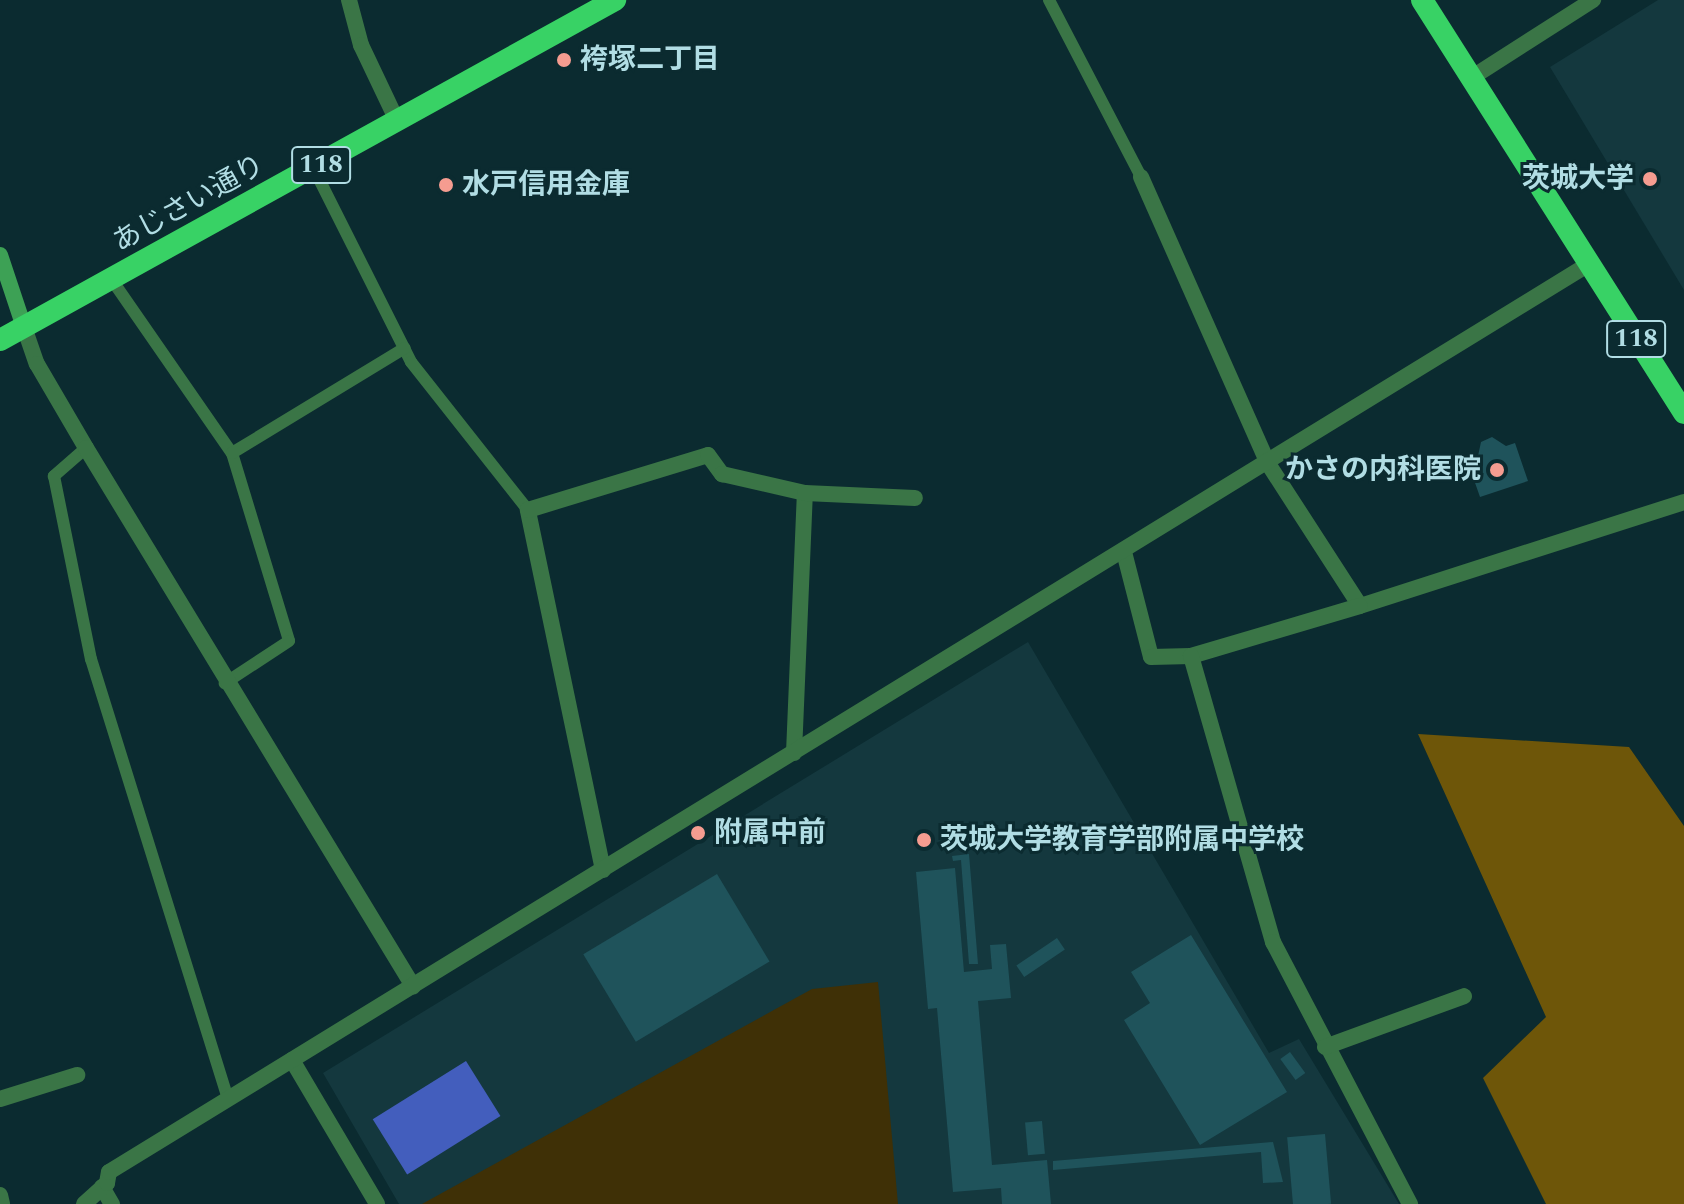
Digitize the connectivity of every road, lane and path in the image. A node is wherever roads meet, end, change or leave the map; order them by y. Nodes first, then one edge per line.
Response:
1 (349, 0) edge
2 (615, 0) edge
3 (1049, 0) edge
4 (1422, 0) edge
5 (1593, 0) edge
6 (1471, 78) junction
7 (398, 123) junction
8 (314, 169) junction
9 (1141, 177) joint
10 (0, 255) edge
11 (1589, 264) junction
12 (112, 280) junction
13 (24, 327) junction
14 (0, 340) edge
15 (405, 348) junction
16 (1684, 413) edge
17 (86, 448) junction
18 (232, 453) junction
19 (1267, 462) junction
20 (805, 493) junction
21 (915, 498) dead end
22 (1684, 502) edge
23 (528, 510) junction
24 (1124, 552) junction
25 (1360, 606) junction
26 (1191, 656) junction
27 (225, 683) junction
28 (794, 753) junction
29 (603, 870) junction
30 (413, 986) junction
31 (1464, 996) dead end
32 (1325, 1047) junction
33 (292, 1060) junction
34 (77, 1075) dead end
35 (228, 1098) junction
36 (0, 1099) edge
37 (106, 1180) junction
38 (0, 1195) edge
39 (2, 1204) edge
40 (84, 1204) edge
41 (112, 1204) edge
42 (377, 1204) edge
43 (1410, 1204) edge

1 - 7 street
2 - 7 highway, あじさい通り / 118
3 - 9 lane
4 - 6 highway, 118
5 - 6 street
6 - 11 highway, 118
7 - 8 highway, あじさい通り / 118
8 - 12 highway, あじさい通り / 118
8 - 15 lane
9 - 19 street
10 - 13 main road
11 - 16 highway, 118
11 - 19 street
12 - 13 highway, あじさい通り / 118
12 - 18 lane
13 - 14 highway, あじさい通り / 118
13 - 17 street
15 - 18 lane
15 - 23 lane
17 - 27 street
17 - 35 lane
18 - 27 lane
19 - 24 street
19 - 25 street
20 - 21 street
20 - 23 street
20 - 28 street
22 - 25 street
23 - 29 street
24 - 26 street
24 - 28 street
25 - 26 street
26 - 32 street
27 - 30 street
28 - 29 street
29 - 30 street
30 - 33 street
31 - 32 street
32 - 43 street
33 - 35 street
33 - 42 street
34 - 36 street
35 - 37 street
37 - 40 street
37 - 41 street
38 - 39 street

